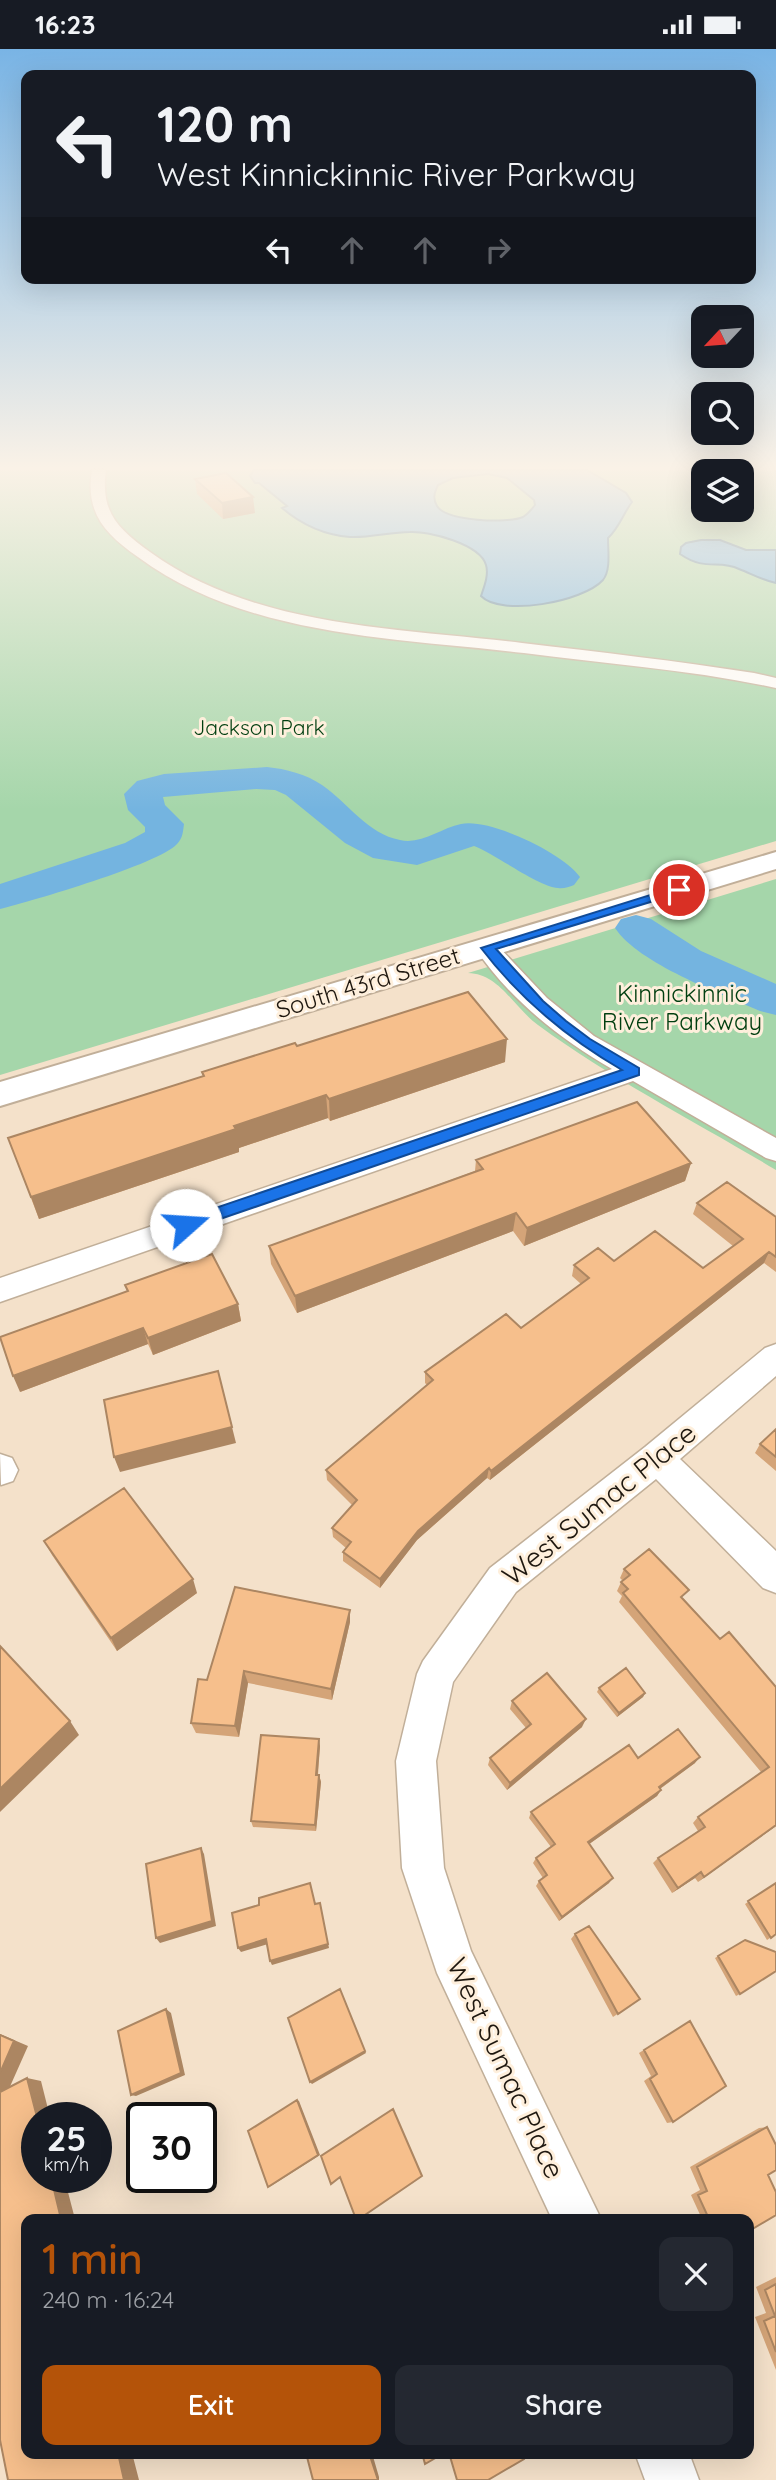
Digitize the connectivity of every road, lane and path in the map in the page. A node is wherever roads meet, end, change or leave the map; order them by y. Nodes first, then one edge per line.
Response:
1 (190, 583) edge
2 (776, 683) edge
3 (776, 860) edge
4 (487, 948) junction
5 (634, 1071) junction
6 (0, 1094) edge
7 (776, 1151) edge
8 (0, 1290) edge
9 (776, 1357) edge
10 (656, 1458) junction
11 (776, 1576) edge
12 (575, 2214) edge
13 (664, 2459) edge
14 (672, 2480) edge

1 - 2 street
3 - 4 main road, South 43rd Street
4 - 5 street
4 - 6 main road, South 43rd Street
5 - 7 street
5 - 8 street
9 - 10 street, West Sumac Place
10 - 11 street
10 - 12 street, West Sumac Place
13 - 14 street

